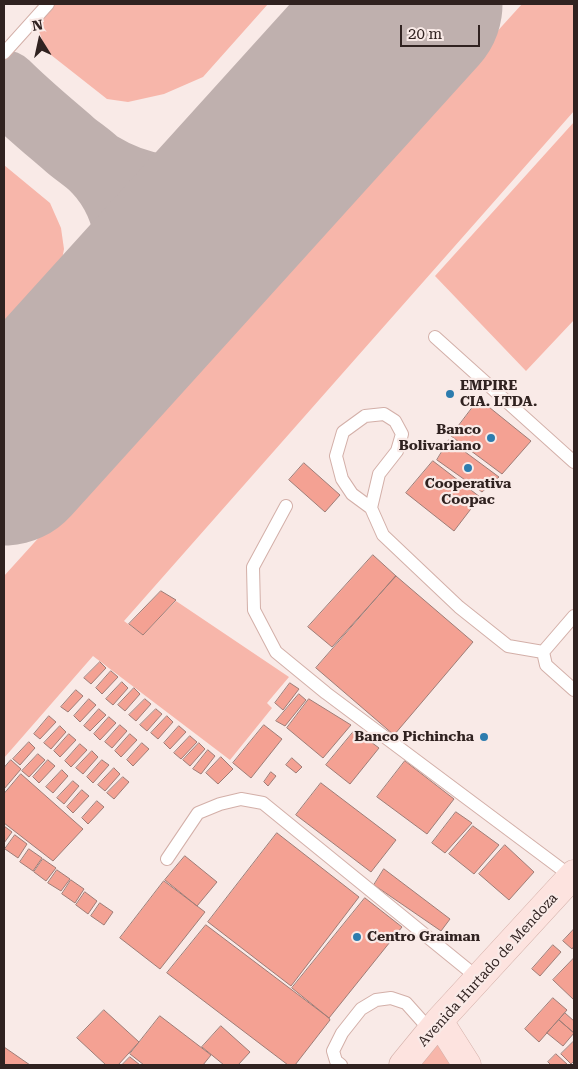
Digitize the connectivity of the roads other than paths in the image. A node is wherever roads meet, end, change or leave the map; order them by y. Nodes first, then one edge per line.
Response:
1 (48, 4) edge
2 (4, 53) edge
3 (435, 337) dead end
4 (574, 462) edge
5 (286, 506) dead end
6 (371, 508) junction
7 (574, 616) edge
8 (543, 652) junction
9 (574, 690) edge
10 (167, 858) dead end
11 (573, 876) edge
12 (478, 978) junction
13 (435, 1026) junction
14 (409, 1063) edge
15 (341, 1065) edge
16 (467, 1065) edge

1 - 2 lane
3 - 4 lane
5 - 11 lane
6 - 6 lane
6 - 8 lane
7 - 8 lane
8 - 9 lane
10 - 12 lane
11 - 12 main road, Avenida Hurtado de Mendoza
12 - 13 main road, Avenida Hurtado de Mendoza
13 - 14 main road, Avenida Hurtado de Mendoza
13 - 15 lane
13 - 16 main road

